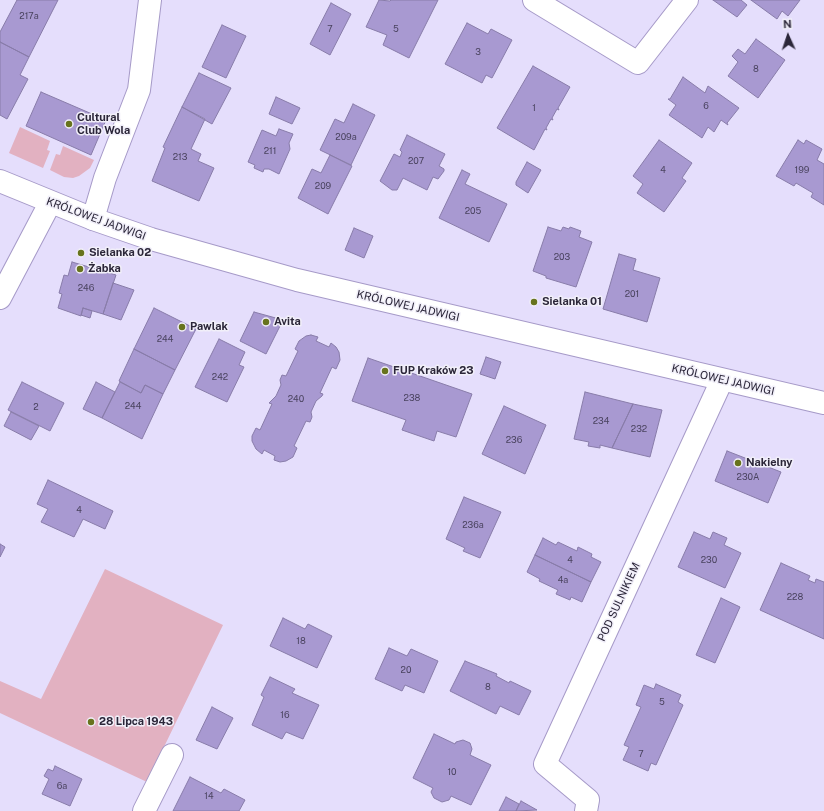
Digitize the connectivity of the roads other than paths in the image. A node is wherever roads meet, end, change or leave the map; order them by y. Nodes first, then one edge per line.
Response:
1 (150, 0) edge
2 (534, 0) edge
3 (687, 0) edge
4 (0, 181) edge
5 (50, 203) junction
6 (93, 220) junction
7 (0, 298) edge
8 (722, 380) junction
9 (824, 403) edge
10 (172, 755) dead end
11 (144, 811) edge
12 (586, 811) edge

1 - 6 street
2 - 3 street
4 - 5 street, KRÓLOWEJ JADWIGI
5 - 6 street, KRÓLOWEJ JADWIGI
5 - 7 street
6 - 8 street, KRÓLOWEJ JADWIGI
8 - 9 street, KRÓLOWEJ JADWIGI
8 - 12 street, POD SULNIKIEM
10 - 11 street

